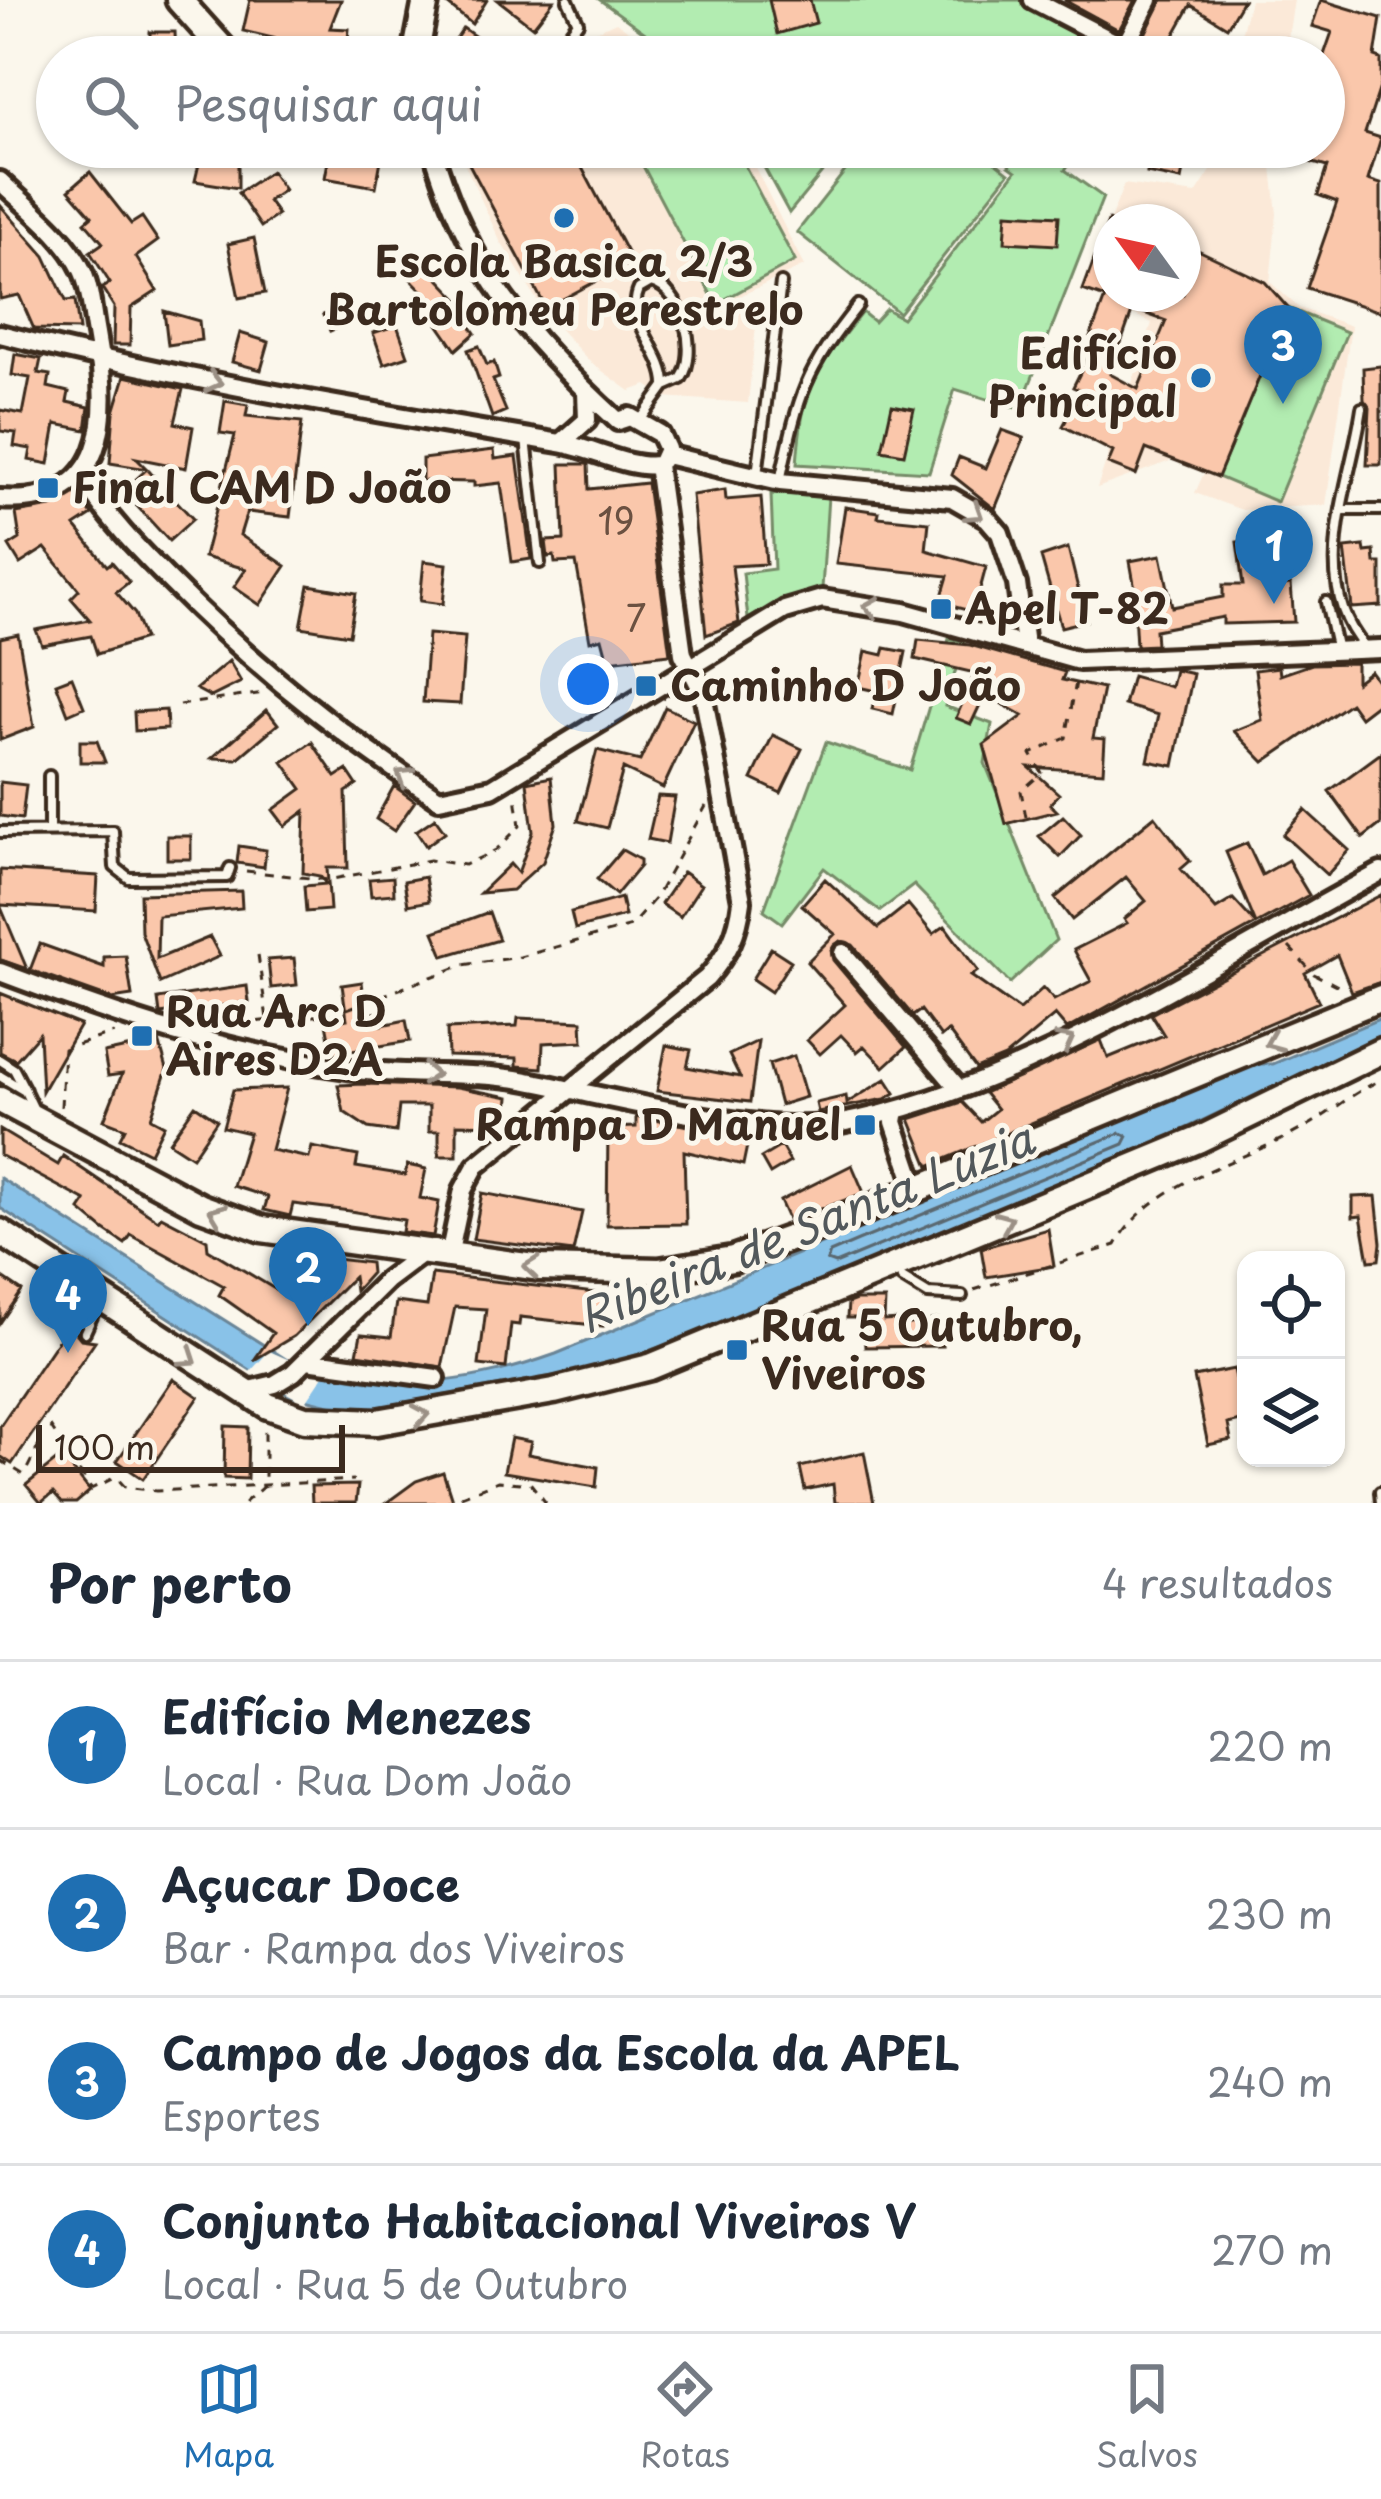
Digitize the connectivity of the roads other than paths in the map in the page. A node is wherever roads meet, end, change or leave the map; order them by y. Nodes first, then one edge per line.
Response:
1 (179, 0) edge
2 (427, 0) edge
3 (568, 0) edge
4 (1033, 0) edge
5 (1149, 0) edge
6 (211, 36) edge
7 (419, 36) edge
8 (567, 36) edge
9 (1103, 36) edge
10 (1129, 36) edge
11 (437, 168) edge
12 (0, 181) edge
13 (781, 284) dead end
14 (858, 305) dead end
15 (0, 334) edge
16 (100, 355) junction
17 (665, 386) junction
18 (586, 392) junction
19 (1362, 408) dead end
20 (618, 422) junction
21 (639, 422) junction
22 (526, 438) junction
23 (561, 443) junction
24 (611, 453) junction
25 (662, 460) junction
26 (82, 477) junction
27 (757, 477) junction
28 (780, 482) junction
29 (0, 499) edge
30 (1342, 510) junction
31 (1381, 510) edge
32 (540, 563) dead end
33 (1326, 602) dead end
34 (1025, 645) junction
35 (1374, 649) edge
36 (1337, 651) junction
37 (690, 670) junction
38 (49, 776) dead end
39 (49, 830) junction
40 (0, 832) edge
41 (230, 868) road end
42 (1381, 872) edge
43 (843, 953) dead end
44 (0, 972) edge
45 (1381, 998) edge
46 (1381, 1051) edge
47 (0, 1060) edge
48 (0, 1076) edge
49 (959, 1089) junction
50 (565, 1090) junction
51 (26, 1091) junction
52 (0, 1100) edge
53 (896, 1111) junction
54 (48, 1119) junction
55 (917, 1190) junction
56 (0, 1232) edge
57 (372, 1246) junction
58 (436, 1255) junction
59 (389, 1278) junction
60 (902, 1278) dead end
61 (962, 1296) road end
62 (96, 1308) dead end
63 (85, 1332) dead end
64 (307, 1360) junction
65 (436, 1378) dead end
66 (242, 1392) junction
67 (1380, 1492) edge
68 (1381, 1503) edge

1 - 6 main road
2 - 7 main road
3 - 8 lane
4 - 9 street
5 - 10 street
11 - 18 street
12 - 16 street
13 - 27 lane
14 - 28 lane
15 - 16 street
16 -> 22 street
16 - 26 street
17 - 17 lane
17 - 21 lane
18 - 20 street
18 - 23 street
19 - 30 lane
20 - 21 street
20 - 24 street
21 - 25 street
22 - 23 street
22 - 32 lane
23 - 24 street
24 - 25 street
25 - 27 street
25 - 37 street
26 - 29 street
37 -> 26 street
27 - 28 street
28 -> 34 street
30 - 31 lane
30 - 35 lane
33 - 36 lane
34 - 36 street
34 -> 37 street
35 - 36 street
37 - 50 street
38 - 39 lane
39 - 40 lane
39 - 41 lane
49 -> 42 street
43 - 49 street
44 -> 50 street
45 -> 55 main road
66 -> 46 main road
47 - 51 lane
48 - 51 lane
49 - 53 street
50 - 53 street
50 - 58 street
51 - 54 lane
52 - 54 main road
53 - 55 street
57 -> 54 main road
55 -> 58 main road
56 -> 66 main road
57 - 58 main road
57 - 59 street
58 - 59 street
59 - 64 street
60 - 61 lane
62 - 63 lane
64 - 65 street
64 - 66 street
67 - 68 lane

